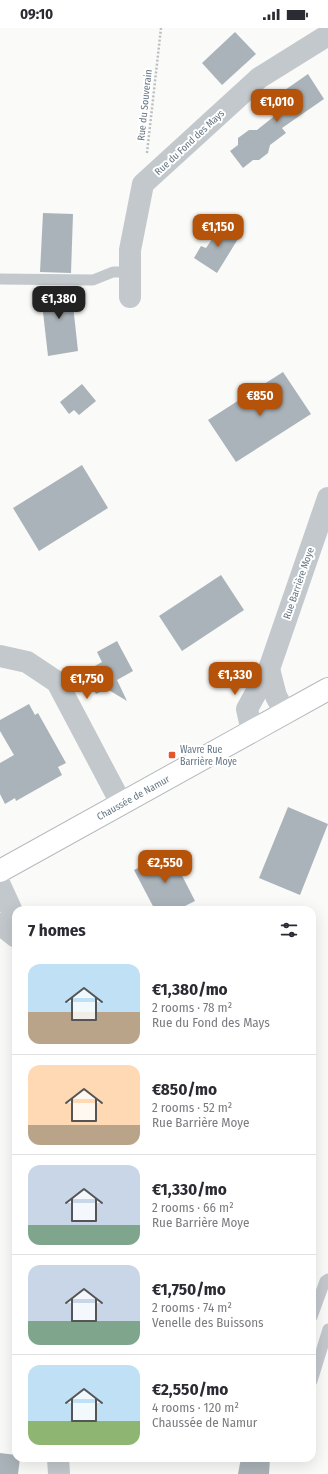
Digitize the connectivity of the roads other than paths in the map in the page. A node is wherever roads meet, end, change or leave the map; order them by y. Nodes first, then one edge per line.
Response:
1 (328, 35) edge
2 (129, 272) junction
3 (0, 279) edge
4 (130, 297) dead end
5 (328, 498) edge
6 (0, 656) edge
7 (269, 669) junction
8 (328, 689) edge
9 (285, 713) junction
10 (252, 732) junction
11 (121, 804) junction
12 (0, 871) edge
13 (0, 885) edge
14 (12, 911) edge
15 (0, 924) edge
16 (12, 934) edge
17 (328, 1279) edge
18 (316, 1306) edge
19 (328, 1329) edge
20 (316, 1368) edge
21 (58, 1462) edge
22 (60, 1474) edge

1 - 2 street, Rue du Fond des Mays
2 - 3 lane
2 - 4 street
5 - 7 street, Rue Barrière Moye
6 - 11 street
7 - 9 street
7 - 10 street, Rue Barrière Moye
8 - 9 main road, Chaussée de Namur
9 - 10 main road, Chaussée de Namur
10 - 11 main road, Chaussée de Namur
11 - 12 main road, Chaussée de Namur
13 - 14 street
15 - 16 street
17 - 18 lane
19 - 20 lane
21 - 22 street

